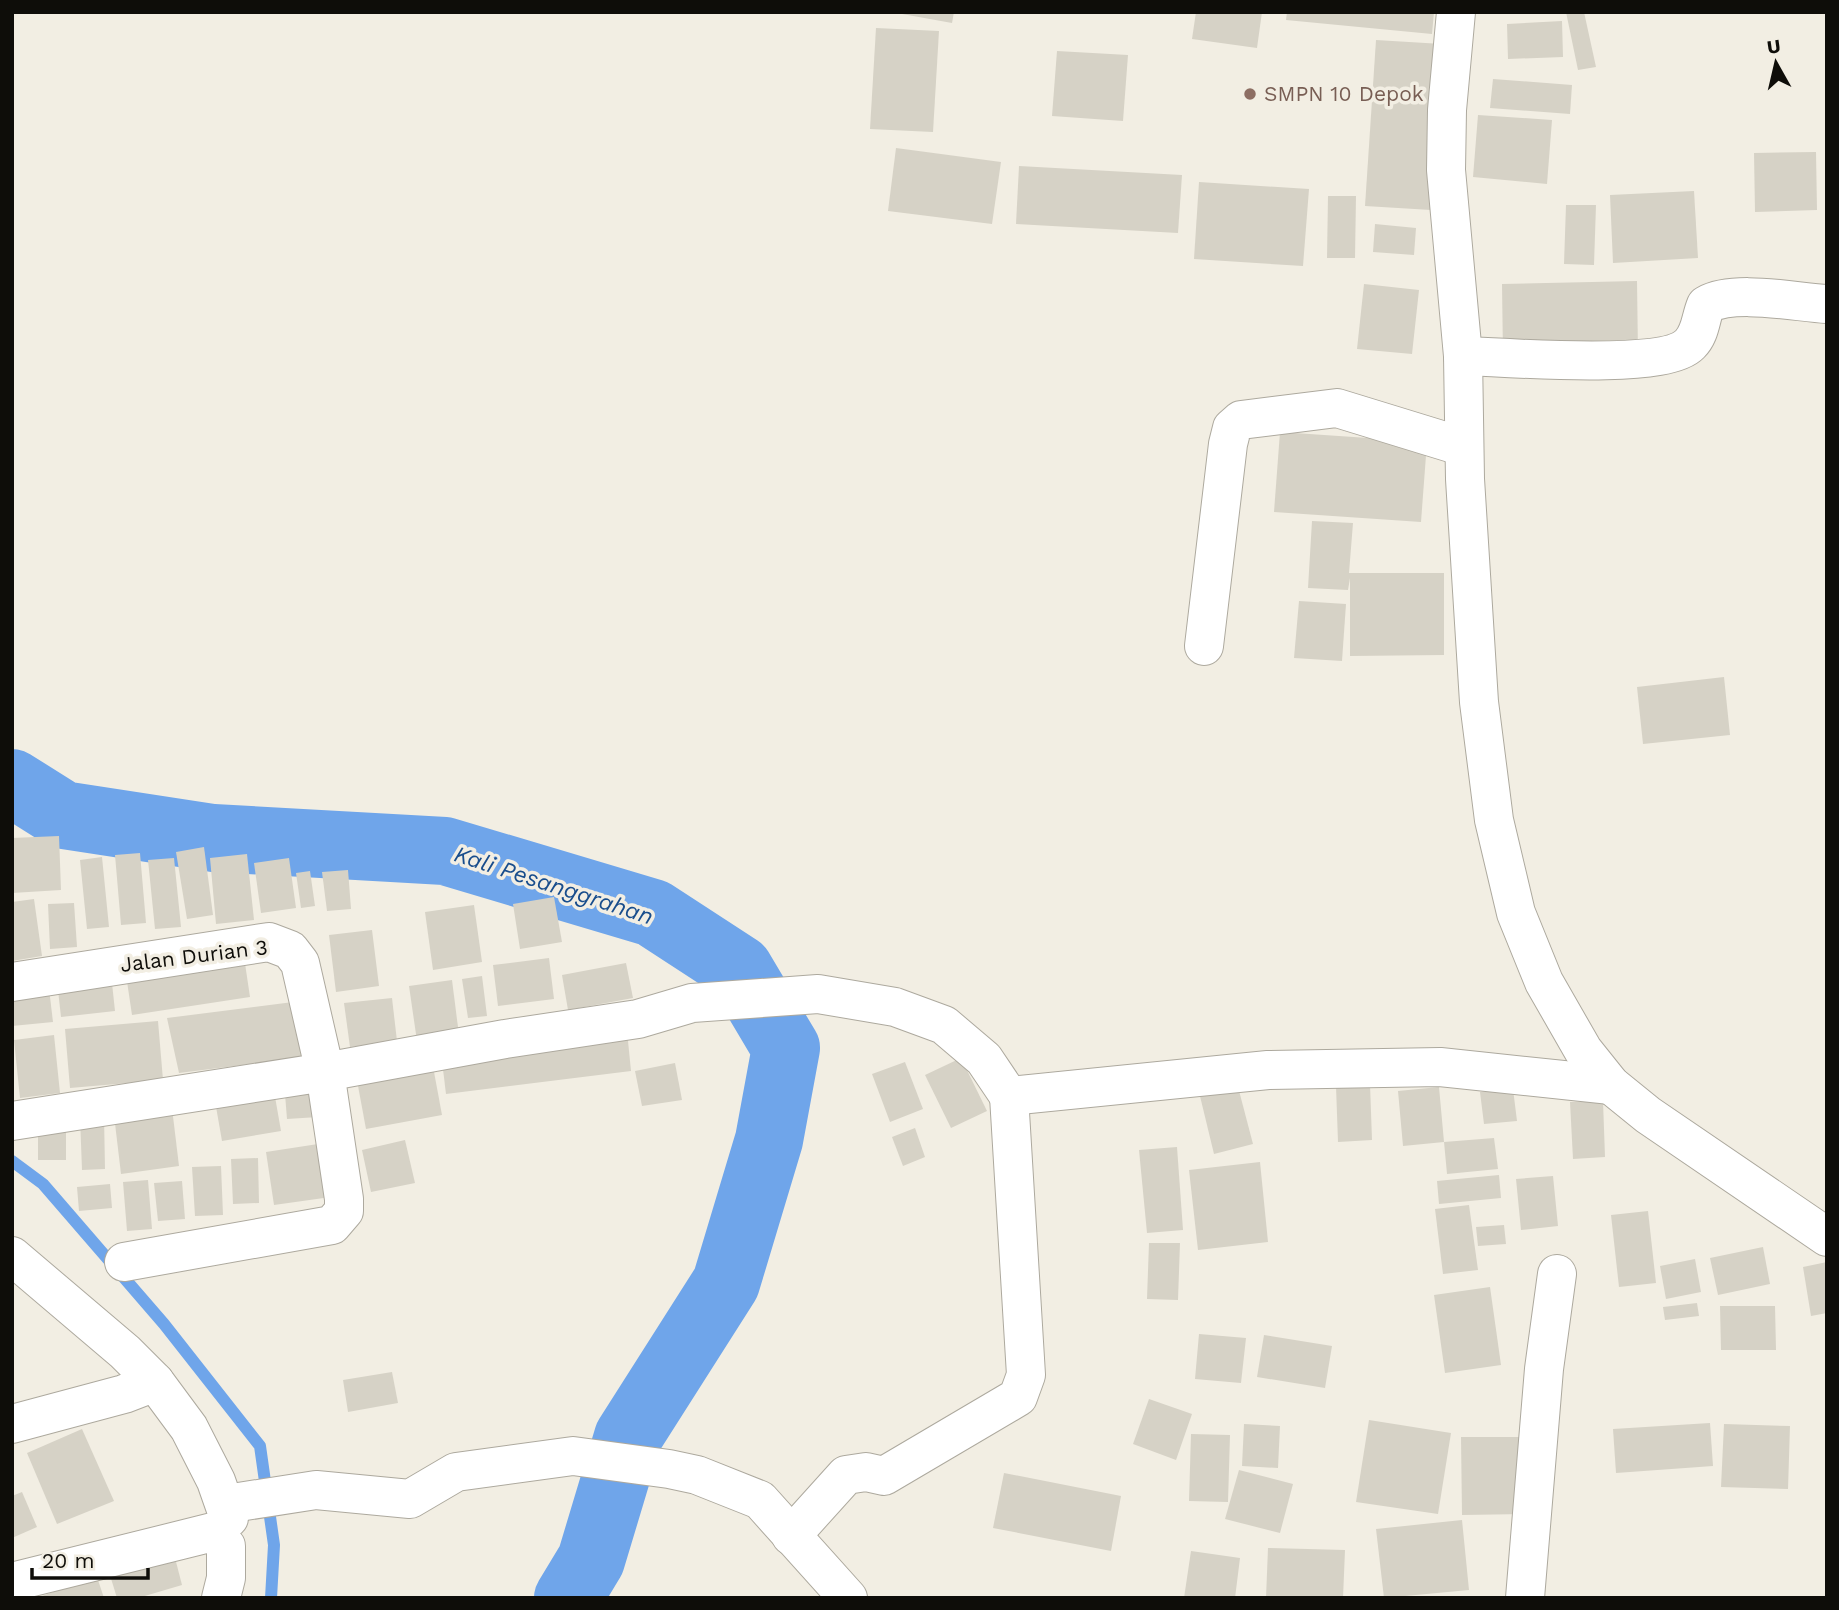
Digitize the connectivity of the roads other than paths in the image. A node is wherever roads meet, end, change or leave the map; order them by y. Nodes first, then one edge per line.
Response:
1 (1456, 12) edge
2 (1827, 304) edge
3 (1463, 356) junction
4 (1464, 447) junction
5 (1204, 646) dead end
6 (12, 982) edge
7 (325, 1072) junction
8 (1611, 1085) junction
9 (1010, 1096) junction
10 (12, 1121) edge
11 (1827, 1237) edge
12 (124, 1262) dead end
13 (16, 1265) edge
14 (1557, 1273) dead end
15 (155, 1382) junction
16 (12, 1424) edge
17 (228, 1514) junction
18 (791, 1536) junction
19 (12, 1582) edge
20 (221, 1598) edge
21 (848, 1598) edge
22 (1525, 1598) edge

1 - 3 street
2 - 3 street
3 - 4 street
4 - 5 street
4 - 8 street
6 - 7 street, Jalan Durian 3
7 - 9 street
7 - 10 street
7 - 12 street, Jalan Durian 3
8 - 9 street
8 - 11 street
9 - 18 street
13 - 15 street
14 - 22 street
15 - 16 street
15 - 17 street
17 - 18 street
17 - 19 street
17 - 20 street
18 - 21 street

